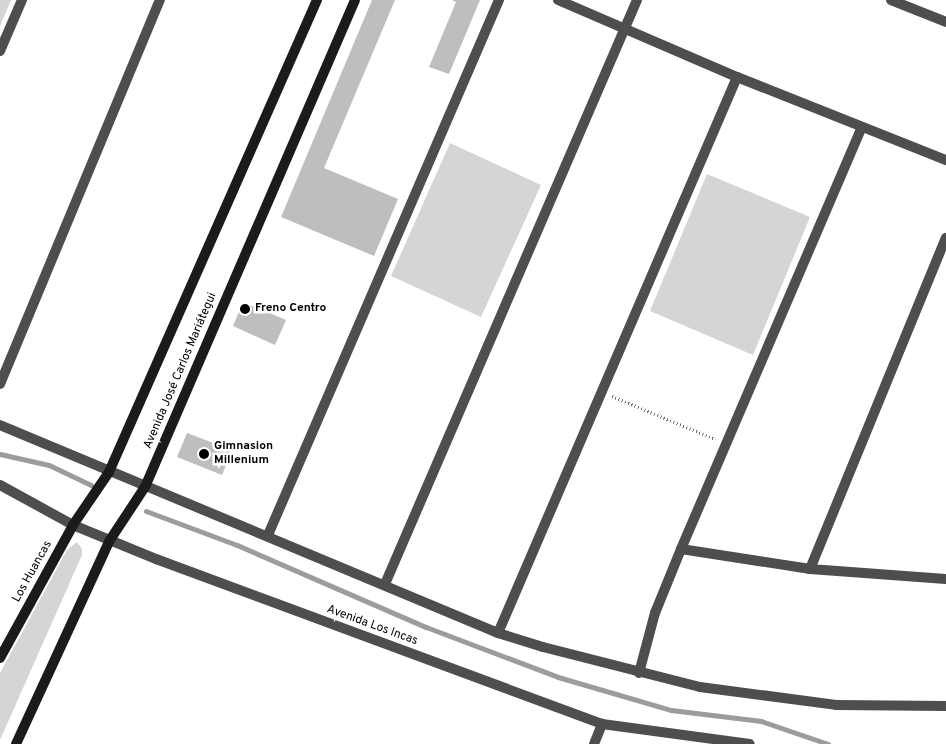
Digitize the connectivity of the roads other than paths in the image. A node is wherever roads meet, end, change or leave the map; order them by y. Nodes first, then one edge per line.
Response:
1 (22, 0) edge
2 (160, 0) edge
3 (318, 0) edge
4 (355, 0) edge
5 (499, 0) edge
6 (558, 0) edge
7 (637, 0) edge
8 (891, 0) edge
9 (946, 22) edge
10 (625, 29) junction
11 (0, 51) edge
12 (737, 78) junction
13 (862, 127) junction
14 (946, 160) edge
15 (946, 238) edge
16 (0, 384) edge
17 (0, 425) edge
18 (109, 472) junction
19 (0, 485) edge
20 (145, 487) junction
21 (74, 525) junction
22 (268, 535) junction
23 (110, 540) junction
24 (681, 549) junction
25 (810, 569) junction
26 (946, 579) edge
27 (385, 584) junction
28 (498, 632) junction
29 (0, 658) edge
30 (639, 673) junction
31 (946, 706) edge
32 (602, 724) junction
33 (16, 744) edge
34 (594, 744) edge
35 (750, 744) edge

1 - 11 street
2 - 16 street
3 - 18 main road, Avenida José Carlos Mariátegui
4 - 20 main road, Avenida José Carlos Mariátegui
5 - 22 street
6 - 10 street
7 - 10 street
8 - 9 street
10 - 12 street
10 - 27 street
12 - 13 street
12 - 28 street
13 - 14 street
13 - 24 street
15 - 25 street
17 - 18 street
18 - 20 street
18 - 21 main road, Avenida José Carlos Mariátegui
19 - 21 street, Avenida Los Incas
20 - 22 street
20 - 23 main road, Avenida José Carlos Mariátegui
21 - 23 street, Avenida Los Incas
21 - 29 main road, Los Huancas
22 - 27 street
23 - 32 street, Avenida Los Incas
23 - 33 main road, Avenida José Carlos Mariátegui
24 - 25 street
24 - 30 street
25 - 26 street
27 - 28 street
28 - 30 street
30 - 31 street
32 - 34 street
32 - 35 street, Avenida Los Incas

